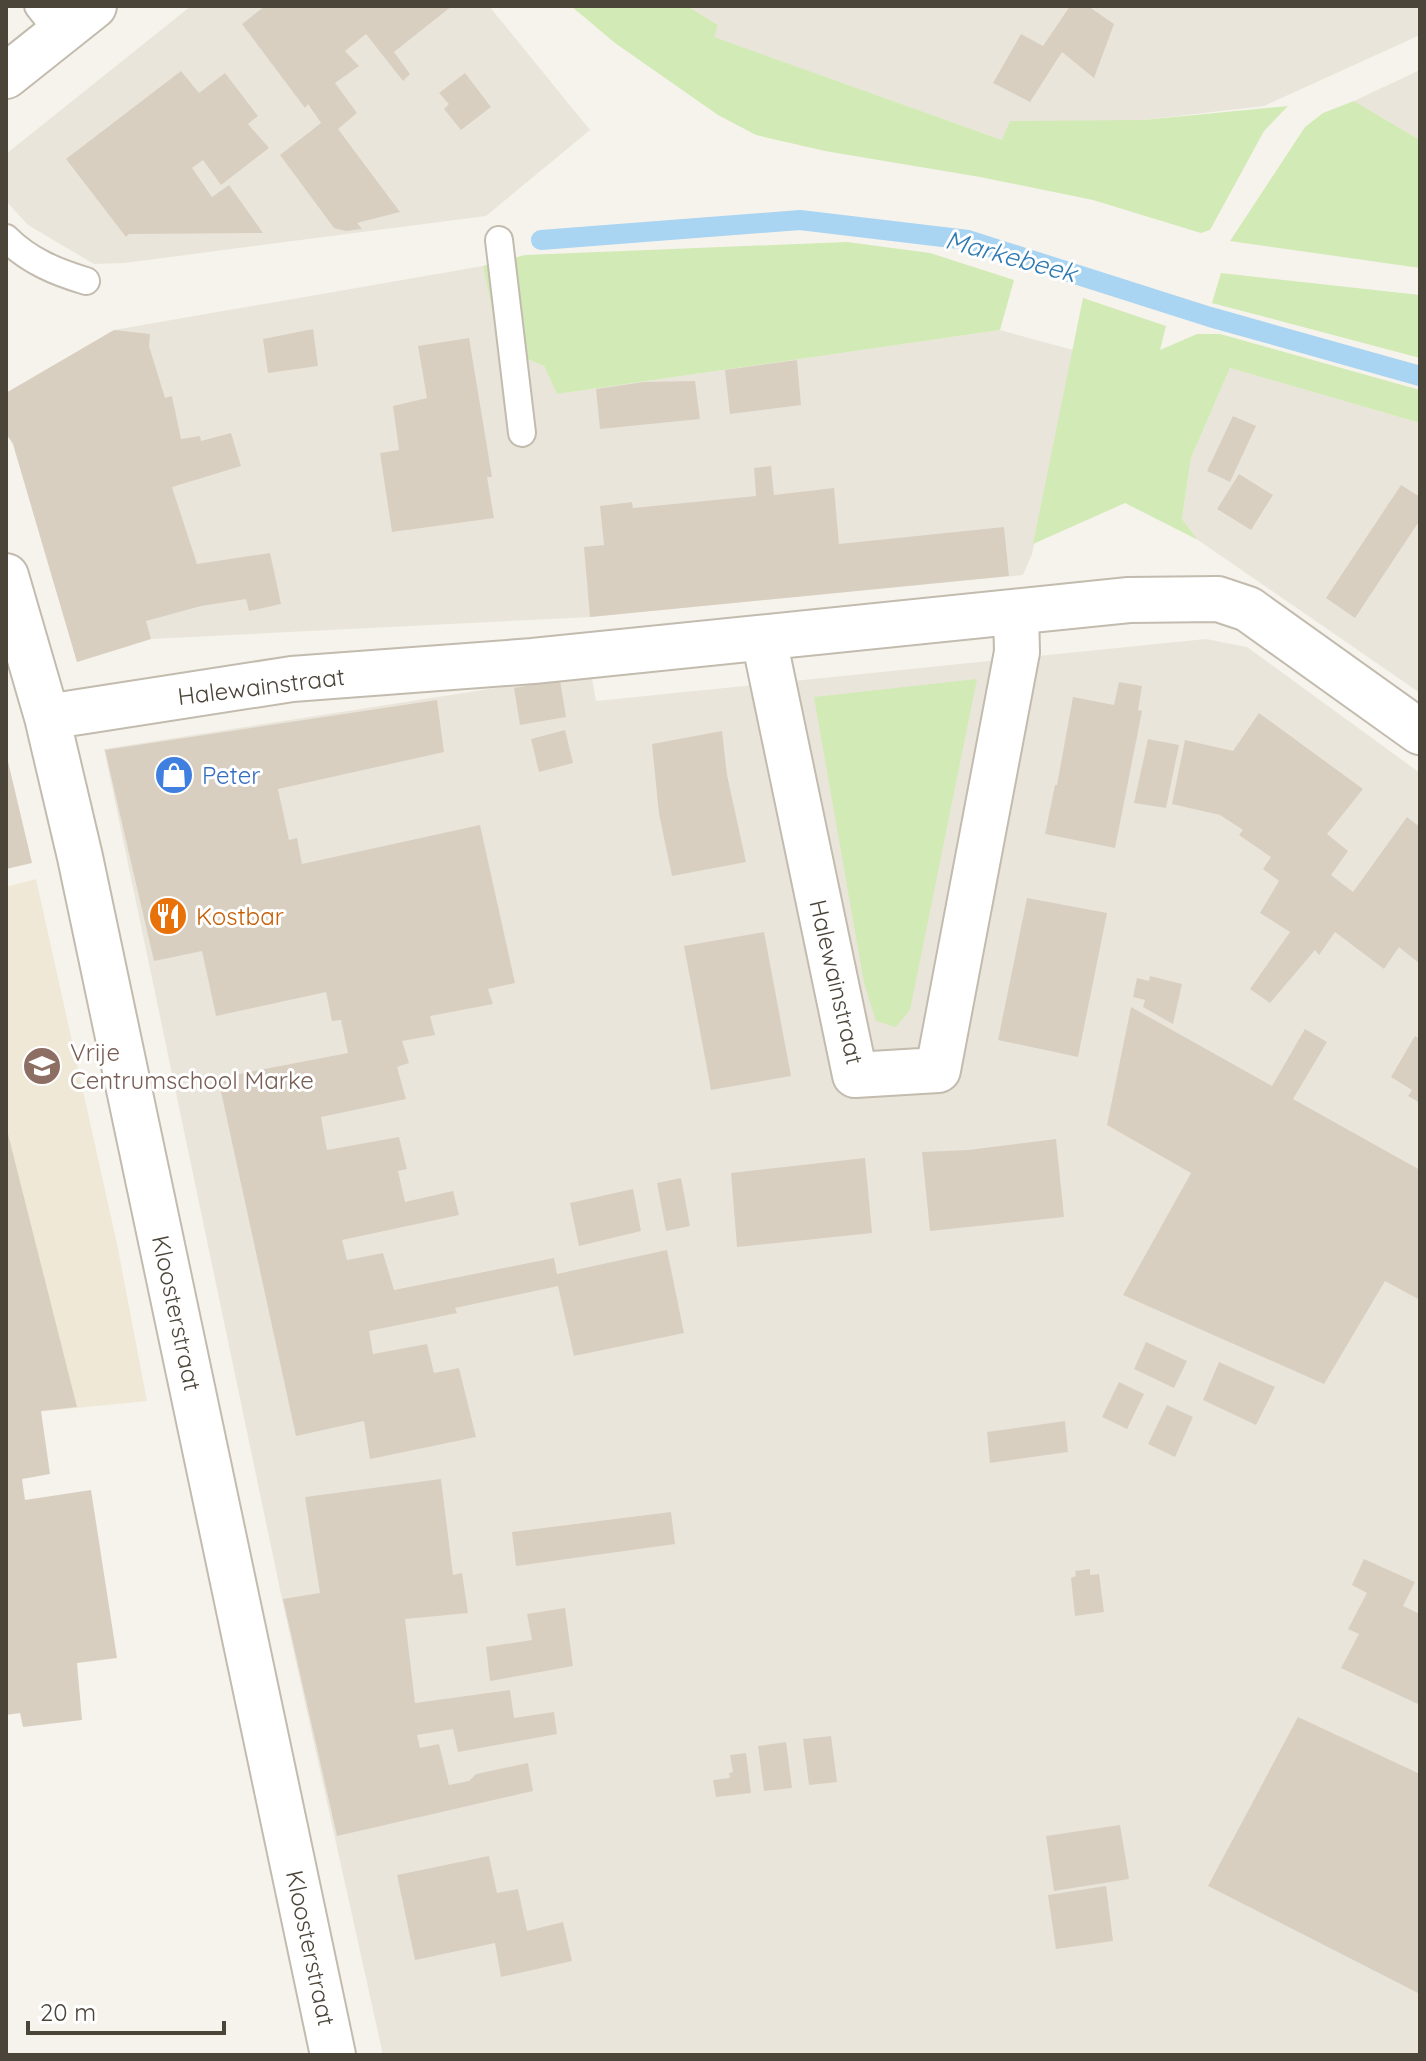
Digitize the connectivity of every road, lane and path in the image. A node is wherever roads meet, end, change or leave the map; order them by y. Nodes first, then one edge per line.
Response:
1 (94, 6) edge
2 (49, 20) edge
3 (6, 76) edge
4 (499, 240) dead end
5 (8, 243) edge
6 (86, 281) dead end
7 (522, 433) dead end
8 (6, 576) edge
9 (1016, 612) junction
10 (764, 639) junction
11 (47, 717) junction
12 (1420, 732) edge
13 (333, 2055) edge

1 - 2 street
2 - 3 street
4 - 7 lane
5 - 6 lane
8 - 11 street, Kloosterstraat
9 - 10 street, Halewainstraat
9 - 10 street, Halewainstraat
9 - 12 street, Halewainstraat
10 - 11 street, Halewainstraat
11 - 13 street, Kloosterstraat

